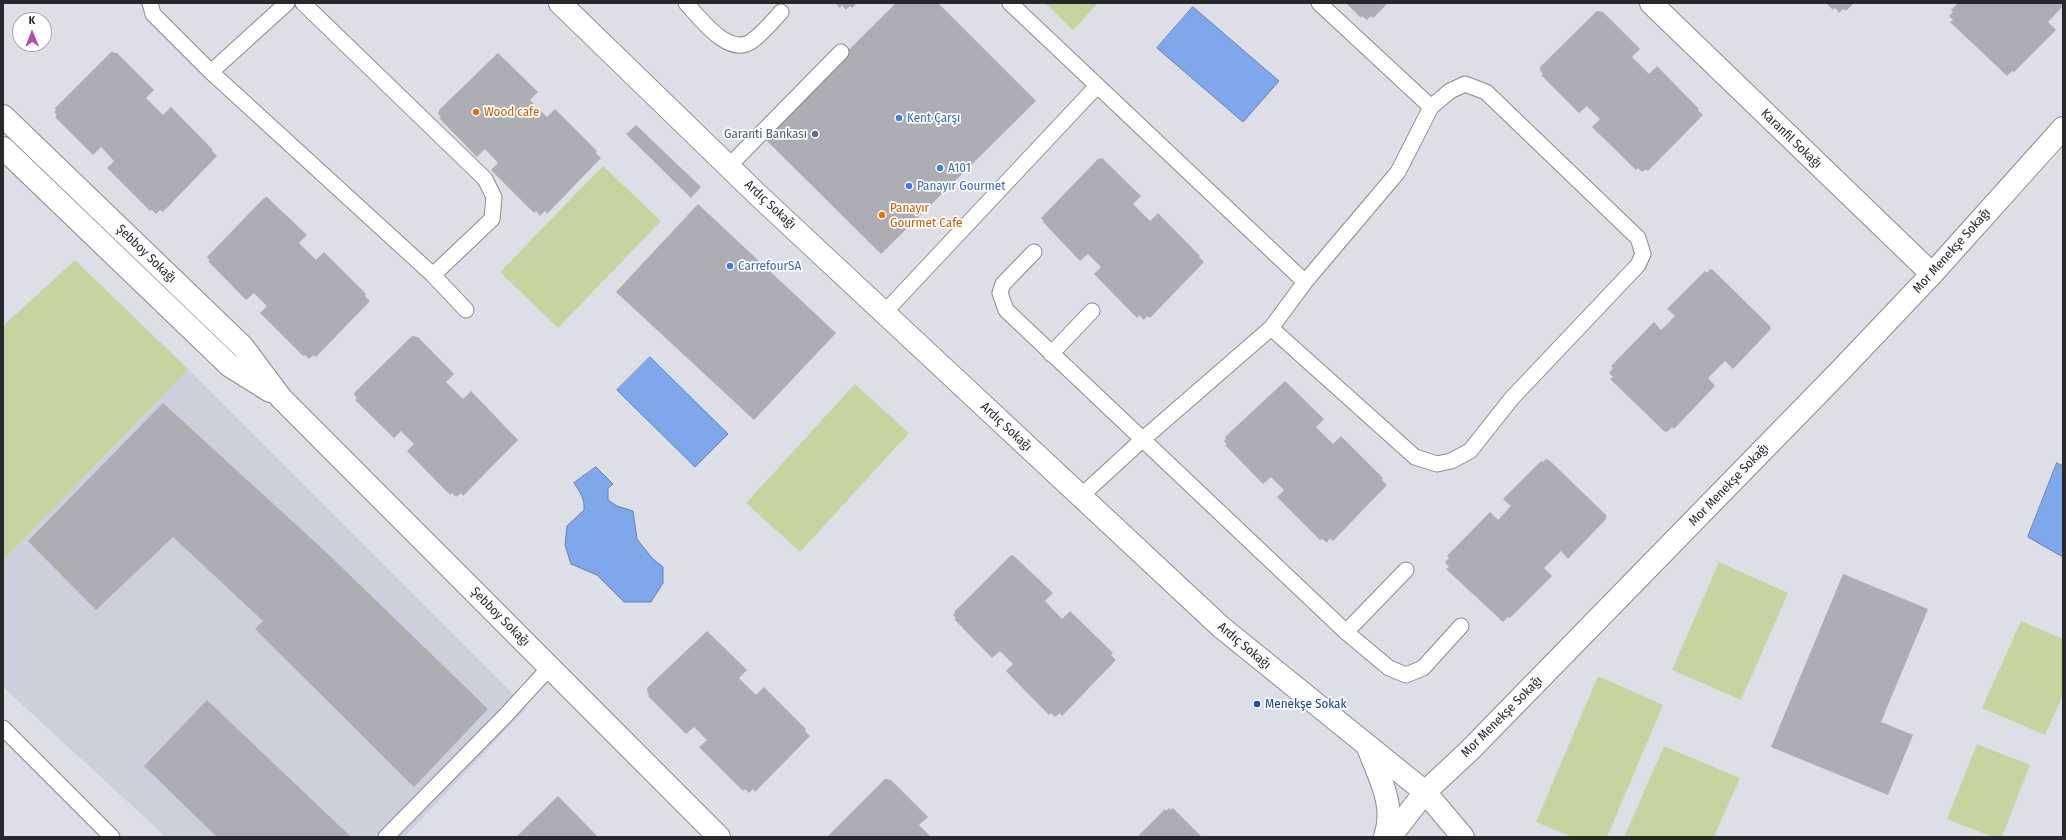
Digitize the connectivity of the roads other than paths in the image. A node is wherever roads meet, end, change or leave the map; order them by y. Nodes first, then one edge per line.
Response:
1 (150, 3) edge
2 (287, 3) edge
3 (303, 3) edge
4 (560, 3) edge
5 (686, 3) edge
6 (1010, 3) edge
7 (1319, 3) edge
8 (1651, 3) edge
9 (781, 12) dead end
10 (841, 52) dead end
11 (211, 72) junction
12 (1098, 86) junction
13 (1431, 107) junction
14 (3, 116) edge
15 (2063, 128) edge
16 (3, 148) edge
17 (728, 166) junction
18 (1034, 252) dead end
19 (1932, 274) junction
20 (433, 275) junction
21 (1305, 282) junction
22 (466, 310) dead end
23 (1092, 312) dead end
24 (884, 313) junction
25 (1271, 328) junction
26 (1051, 354) junction
27 (281, 398) junction
28 (1142, 440) junction
29 (1081, 496) junction
30 (1406, 570) dead end
31 (1461, 626) dead end
32 (1346, 632) junction
33 (550, 667) junction
34 (3, 728) edge
35 (1368, 747) junction
36 (1425, 792) junction
37 (112, 837) edge
38 (386, 837) edge
39 (719, 837) edge
40 (1385, 837) edge
41 (1390, 837) edge
42 (1463, 837) edge

1 - 11 lane
2 - 11 lane
3 - 20 lane
4 - 17 street, Ardıç Sokağı
5 - 9 lane
6 - 12 lane
7 - 13 lane
8 - 19 street, Karanfil Sokağı
10 - 17 lane
11 - 20 lane
12 - 21 lane
12 - 24 lane
13 - 21 lane
13 - 25 lane
14 - 27 street, Şebboy Sokağı
15 - 19 street, Mor Menekşe Sokağı
16 - 27 street, Şebboy Sokağı
17 - 24 street, Ardıç Sokağı
18 - 26 lane
19 - 36 street, Mor Menekşe Sokağı
20 - 22 lane
21 - 25 lane
23 - 26 lane
24 - 29 street, Ardıç Sokağı
25 - 28 lane
26 - 28 lane
27 - 33 street, Şebboy Sokağı
28 - 29 lane
28 - 32 lane
29 - 35 street, Ardıç Sokağı
30 - 32 lane
31 - 32 lane
33 - 38 lane
33 - 39 street, Şebboy Sokağı
34 - 37 lane
35 - 36 street, Ardıç Sokağı
35 - 40 street
36 - 41 street, Mor Menekşe Sokağı
36 - 42 street, Ardıç Sokağı

